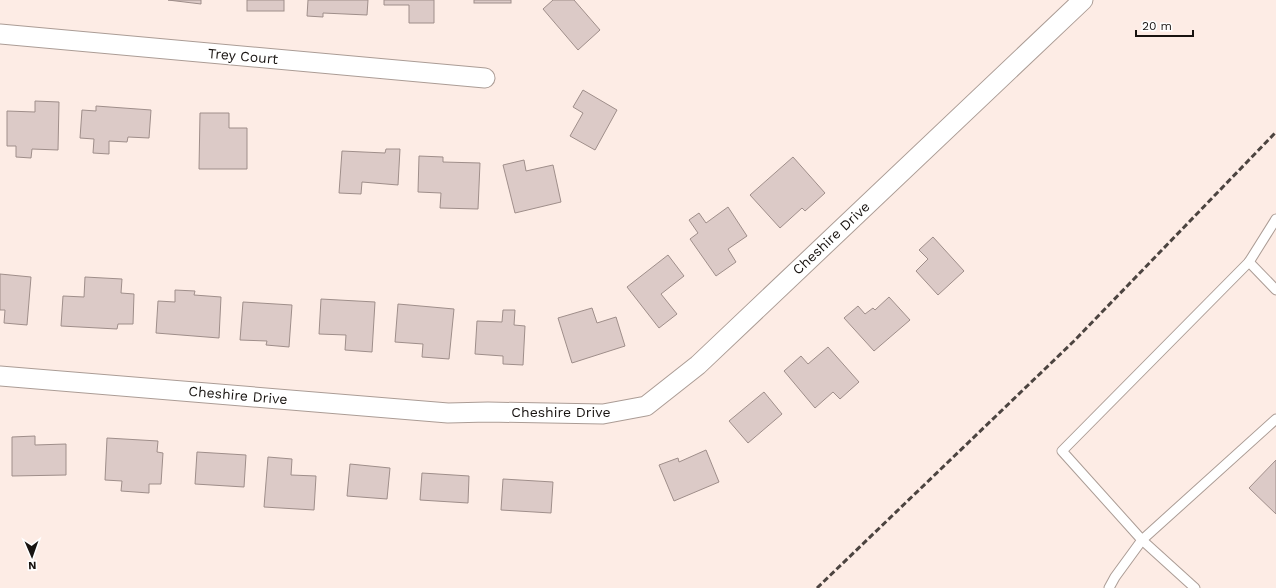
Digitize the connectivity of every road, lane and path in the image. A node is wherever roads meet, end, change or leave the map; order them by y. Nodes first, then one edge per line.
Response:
1 (1083, 0) edge
2 (0, 34) edge
3 (485, 78) dead end
4 (1276, 219) edge
5 (1249, 262) junction
6 (1276, 290) edge
7 (0, 376) edge
8 (1276, 419) edge
9 (1142, 540) junction
10 (1110, 588) edge
11 (1195, 588) edge

1 - 7 street, Cheshire Drive
2 - 3 street, Trey Court
4 - 5 lane
5 - 6 lane
5 - 9 lane
8 - 9 lane
9 - 10 lane
9 - 11 lane

